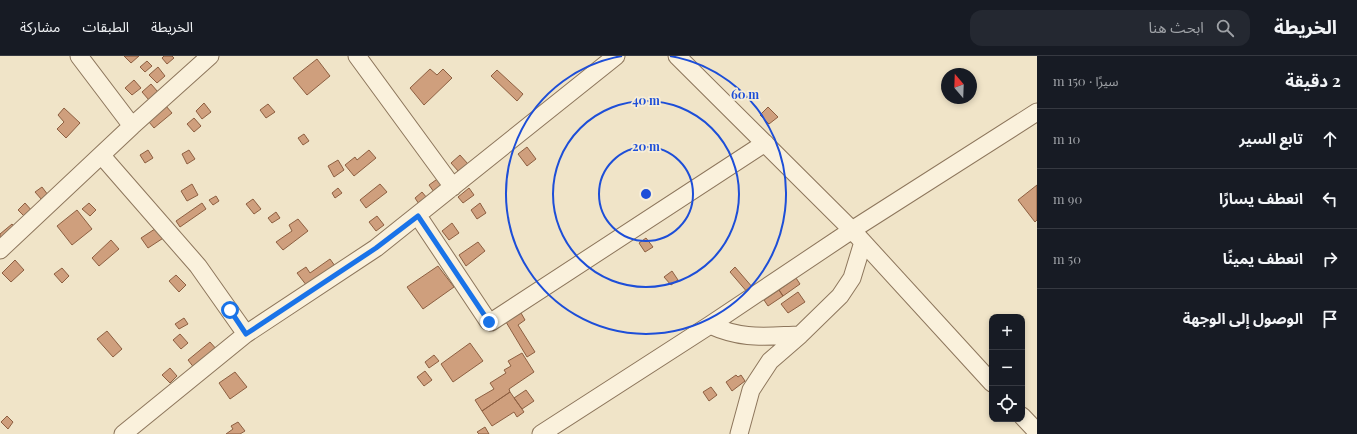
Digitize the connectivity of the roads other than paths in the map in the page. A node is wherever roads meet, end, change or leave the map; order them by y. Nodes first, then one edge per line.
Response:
1 (79, 56) edge
2 (210, 56) edge
3 (357, 56) edge
4 (616, 56) edge
5 (687, 59) edge
6 (1037, 112) edge
7 (132, 126) junction
8 (765, 143) junction
9 (102, 156) junction
10 (453, 188) junction
11 (418, 216) junction
12 (857, 236) junction
13 (0, 250) edge
14 (710, 325) junction
15 (246, 334) junction
16 (800, 335) junction
17 (989, 380) edge
18 (1025, 419) edge
19 (1037, 432) edge
20 (123, 434) edge
21 (541, 434) edge
22 (739, 434) edge

1 - 7 street
2 - 7 street
3 - 10 street
4 - 10 street
5 - 8 street
6 - 12 street
7 - 9 street
8 - 11 street
8 - 12 street
9 - 13 street
9 - 15 street
10 - 11 street
11 - 15 street
12 - 14 street
12 - 16 street
12 - 17 street
14 - 16 street
14 - 21 street
15 - 20 street
16 - 22 street
18 - 19 street

